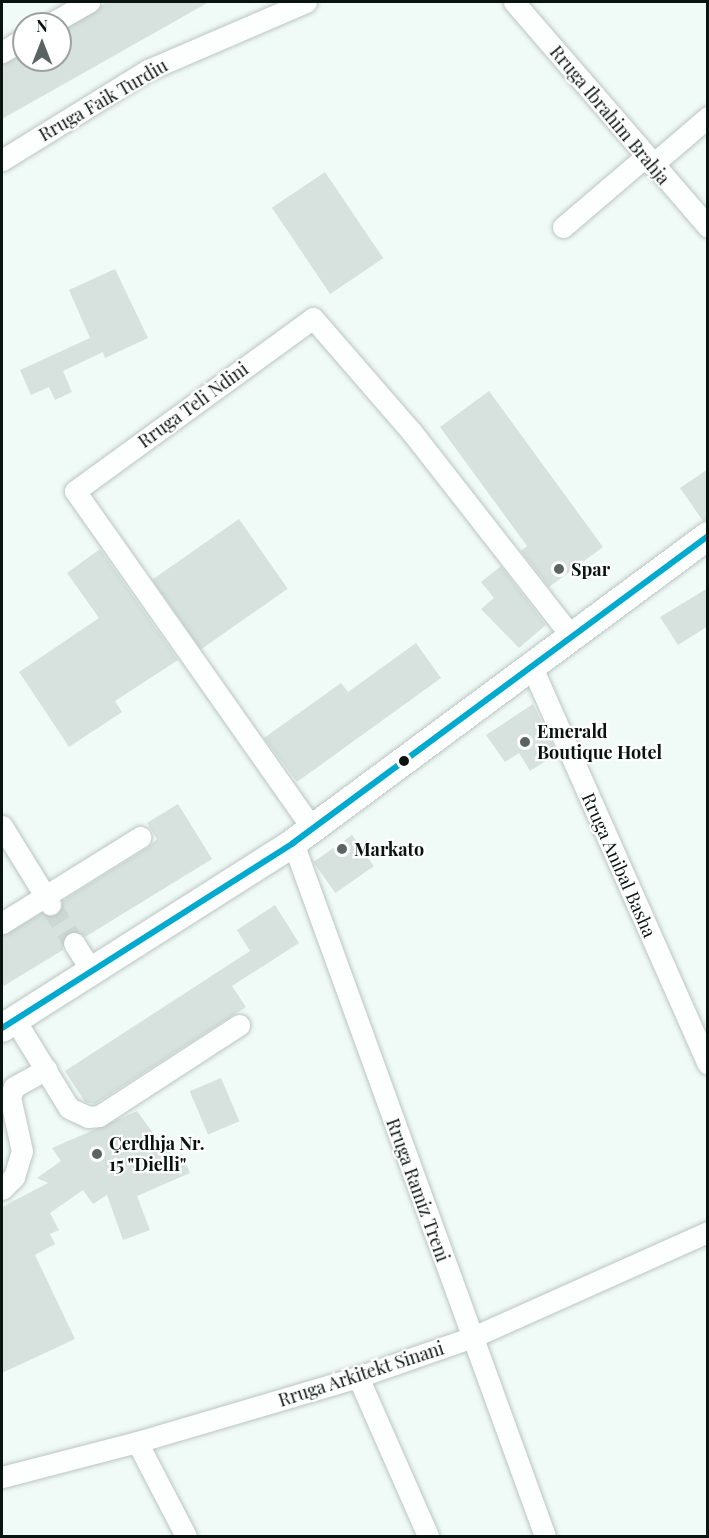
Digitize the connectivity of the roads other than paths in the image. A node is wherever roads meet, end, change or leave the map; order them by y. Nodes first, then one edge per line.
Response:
1 (89, 2) edge
2 (306, 2) edge
3 (514, 2) edge
4 (71, 12) edge
5 (708, 117) edge
6 (2, 160) edge
7 (648, 161) junction
8 (563, 226) dead end
9 (708, 227) edge
10 (708, 536) edge
11 (571, 636) junction
12 (531, 665) junction
13 (2, 826) edge
14 (302, 836) junction
15 (140, 837) dead end
16 (47, 900) junction
17 (2, 923) edge
18 (74, 944) tunnel mouth
19 (92, 972) junction
20 (8, 1024) edge
21 (239, 1025) dead end
22 (708, 1064) edge
23 (46, 1069) junction
24 (2, 1189) edge
25 (708, 1232) edge
26 (473, 1337) junction
27 (358, 1377) junction
28 (137, 1442) junction
29 (2, 1477) edge
30 (186, 1536) edge
31 (428, 1536) edge
32 (545, 1536) edge

1 - 4 street
2 - 6 street, Rruga Faik Turdiu
3 - 7 street, Rruga Ibrahim Brahja
5 - 7 street
7 - 8 street
7 - 9 street, Rruga Ibrahim Brahja
10 - 11 main road
11 - 12 main road
11 - 14 street, Rruga Teli Ndini
12 - 14 main road
12 - 22 street, Rruga Anibal Basha
13 - 16 street
14 - 19 main road
14 - 26 street, Rruga Ramiz Treni
15 - 16 street
16 - 17 street
18 - 19 street
19 - 20 main road
20 - 23 street
21 - 23 street
23 - 24 street
25 - 26 street, Rruga Arkitekt Sinani
26 - 27 street, Rruga Arkitekt Sinani
26 - 32 street, Rruga Ramiz Treni
27 - 28 street, Rruga Arkitekt Sinani
27 - 31 street
28 - 29 street, Rruga Arkitekt Sinani
28 - 30 street

